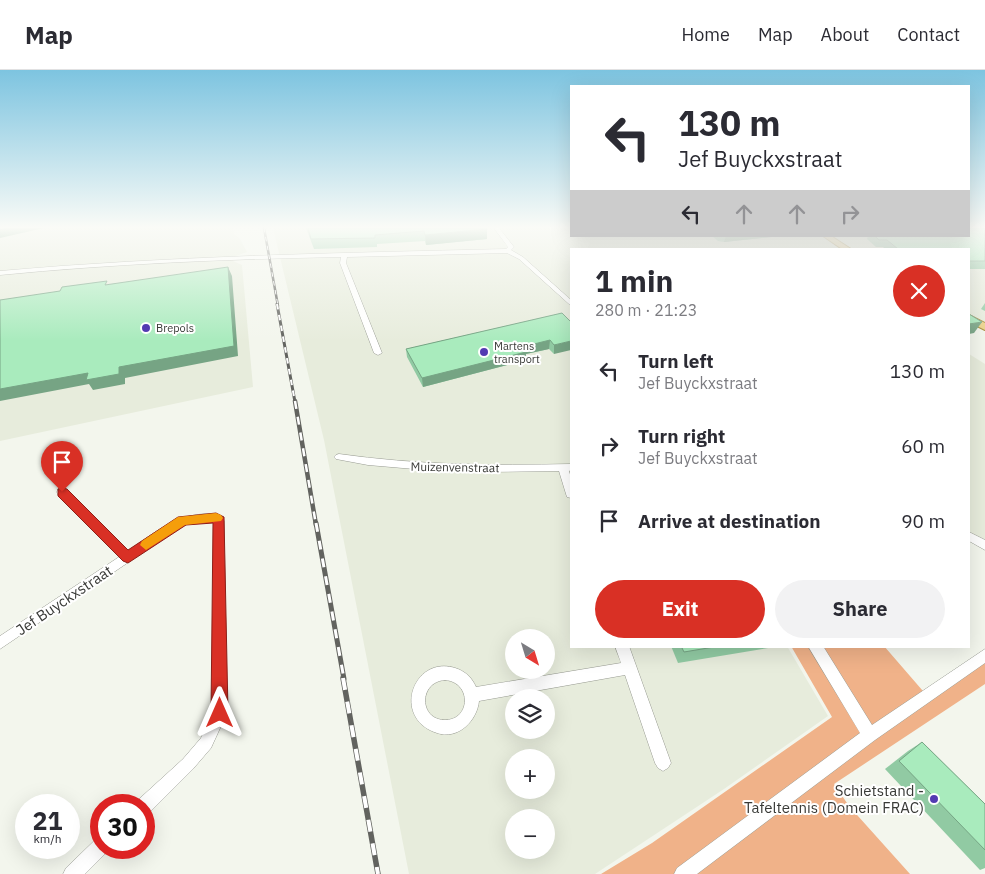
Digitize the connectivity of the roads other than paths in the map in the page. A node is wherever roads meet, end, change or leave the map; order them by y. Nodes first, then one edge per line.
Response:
1 (80, 266) edge
2 (344, 266) edge
3 (529, 266) edge
4 (0, 273) edge
5 (570, 302) edge
6 (970, 319) edge
7 (985, 327) edge
8 (378, 353) dead end
9 (339, 457) dead end
10 (567, 468) edge
11 (570, 488) edge
12 (62, 492) dead end
13 (970, 537) edge
14 (985, 545) edge
15 (128, 557) junction
16 (0, 643) edge
17 (623, 648) edge
18 (817, 648) edge
19 (985, 655) edge
20 (629, 668) junction
21 (472, 695) dead end
22 (870, 736) junction
23 (663, 763) dead end
24 (155, 796) edge
25 (90, 857) edge
26 (72, 874) edge
27 (683, 874) edge

1 - 4 street
2 - 8 street
3 - 5 street
6 - 7 main road
9 - 10 street, Muizenvenstraat
10 - 11 street
12 - 15 street, Jef Buyckxstraat
13 - 14 street
15 - 16 street, Jef Buyckxstraat
15 - 24 street, Jef Buyckxstraat
17 - 20 street
18 - 22 street
19 - 22 street
20 - 21 street
20 - 23 street
22 - 27 street
25 - 26 street

